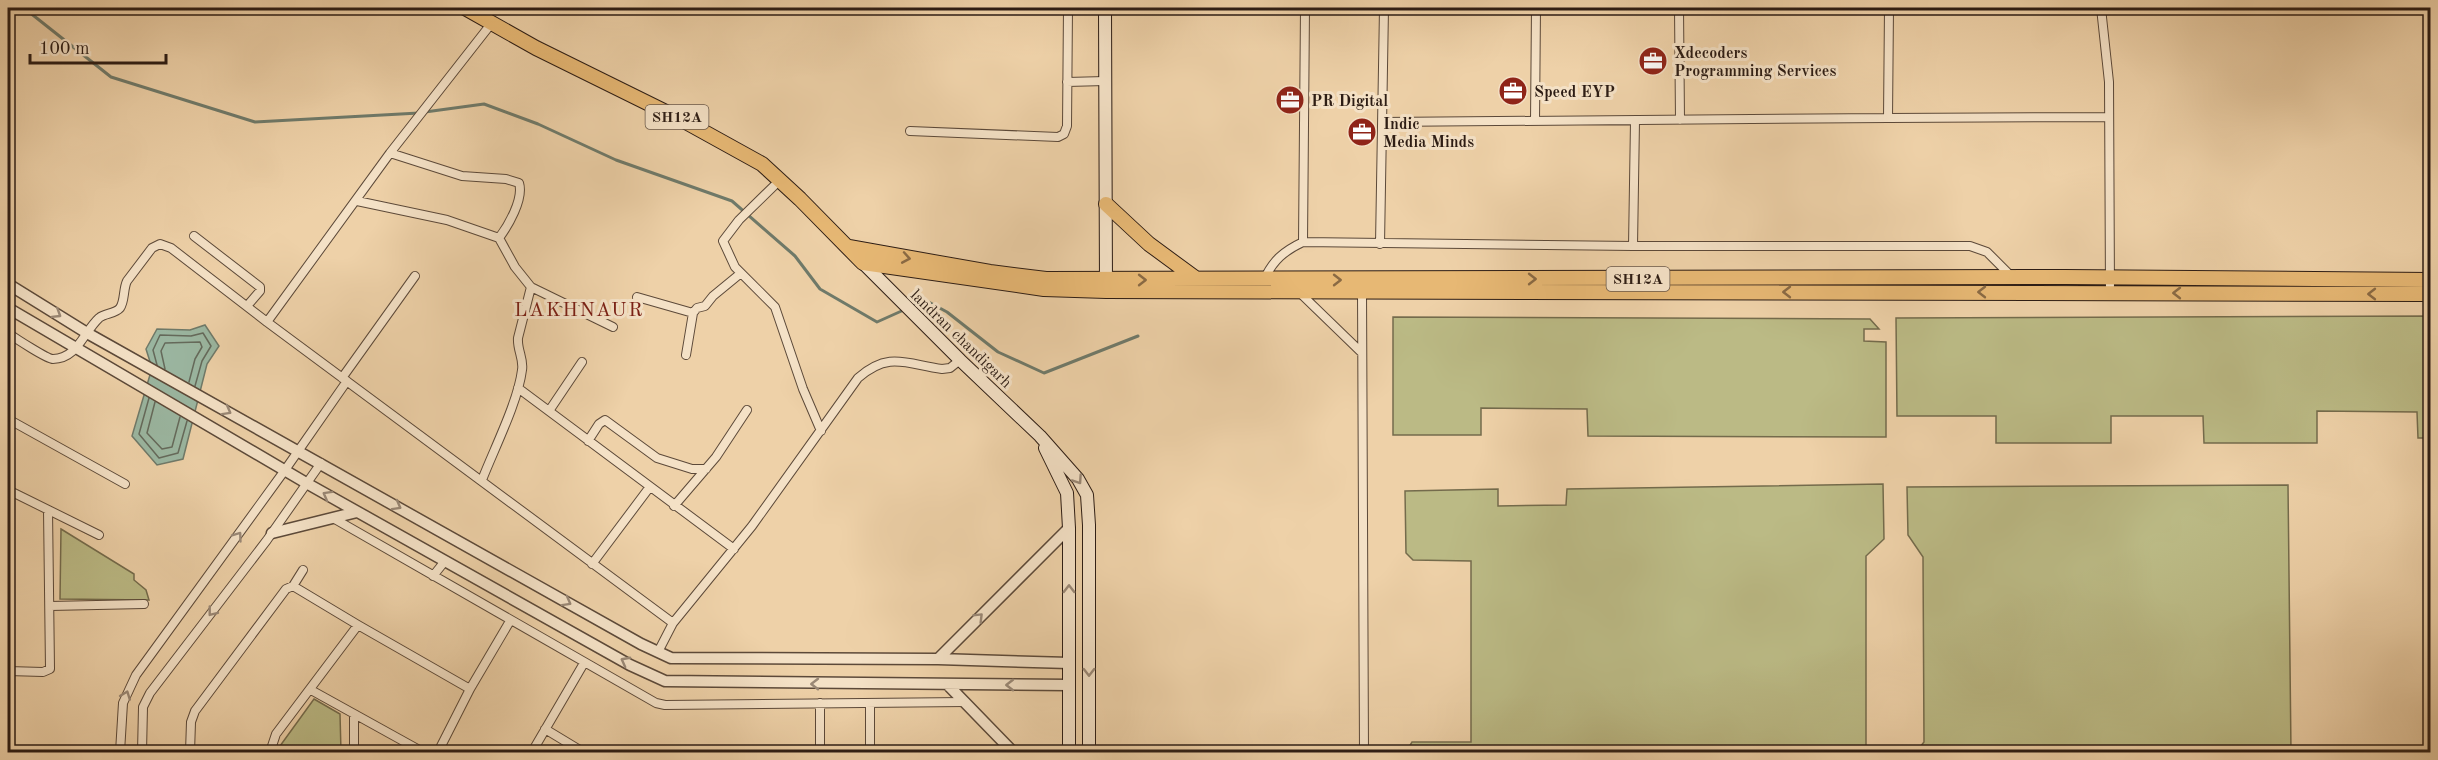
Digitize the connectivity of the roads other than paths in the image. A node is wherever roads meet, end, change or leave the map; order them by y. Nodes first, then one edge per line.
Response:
1 (465, 8) edge
2 (1068, 8) edge
3 (1105, 8) edge
4 (1305, 8) edge
5 (1384, 8) edge
6 (1536, 8) edge
7 (1679, 8) edge
8 (1889, 8) edge
9 (2101, 8) edge
10 (491, 24) junction
11 (1105, 81) junction
12 (1067, 82) junction
13 (2109, 117) junction
14 (1888, 118) junction
15 (1680, 120) junction
16 (1535, 121) junction
17 (1635, 121) junction
18 (1382, 122) junction
19 (910, 131) dead end
20 (390, 153) junction
21 (780, 180) junction
22 (357, 201) junction
23 (1106, 204) junction
24 (194, 236) dead end
25 (499, 238) junction
26 (1304, 242) junction
27 (1380, 244) junction
28 (1634, 246) junction
29 (849, 247) junction
30 (863, 263) junction
31 (741, 273) junction
32 (415, 276) dead end
33 (2012, 277) junction
34 (2109, 278) junction
35 (1198, 280) junction
36 (1264, 280) junction
37 (2430, 280) edge
38 (8, 284) edge
39 (1106, 286) junction
40 (1361, 286) junction
41 (531, 288) junction
42 (1299, 292) junction
43 (2110, 292) junction
44 (2430, 294) edge
45 (638, 297) dead end
46 (247, 306) junction
47 (8, 308) edge
48 (693, 313) junction
49 (267, 322) junction
50 (613, 327) dead end
51 (8, 333) edge
52 (87, 333) junction
53 (76, 350) junction
54 (1362, 353) junction
55 (686, 355) dead end
56 (960, 360) junction
57 (582, 362) dead end
58 (344, 379) junction
59 (518, 388) junction
60 (747, 410) dead end
61 (549, 411) junction
62 (8, 419) edge
63 (821, 431) junction
64 (1040, 436) junction
65 (588, 441) junction
66 (298, 451) junction
67 (321, 464) junction
68 (706, 469) junction
69 (285, 471) junction
70 (482, 480) junction
71 (125, 484) dead end
72 (308, 484) junction
73 (649, 488) junction
74 (8, 490) edge
75 (674, 506) junction
76 (48, 510) junction
77 (357, 512) junction
78 (333, 519) junction
79 (1069, 528) junction
80 (272, 532) junction
81 (99, 536) dead end
82 (734, 549) junction
83 (445, 561) junction
84 (592, 564) junction
85 (303, 570) dead end
86 (433, 576) junction
87 (293, 585) junction
88 (144, 604) dead end
89 (50, 606) junction
90 (510, 621) junction
91 (673, 623) junction
92 (358, 626) junction
93 (658, 652) junction
94 (938, 659) junction
95 (584, 663) junction
96 (1069, 663) junction
97 (8, 671) edge
98 (948, 685) junction
99 (1069, 685) junction
100 (470, 689) junction
101 (311, 690) junction
102 (965, 702) junction
103 (820, 703) junction
104 (870, 703) junction
105 (354, 714) junction
106 (545, 729) junction
107 (8, 752) edge
108 (114, 753) edge
109 (120, 753) edge
110 (142, 753) edge
111 (190, 753) edge
112 (270, 753) edge
113 (354, 753) edge
114 (423, 753) edge
115 (438, 753) edge
116 (532, 753) edge
117 (583, 753) edge
118 (820, 753) edge
119 (870, 753) edge
120 (1013, 753) edge
121 (1069, 753) edge
122 (1089, 753) edge
123 (1364, 753) edge

1 - 10 main road, SH12A / SH12A
2 - 12 street
3 - 11 main road
4 - 26 street
5 - 18 street
6 - 16 street
7 - 15 street
8 - 14 street
9 - 13 street
10 - 20 street
10 - 21 main road, SH12A / SH12A
11 - 12 street
11 - 23 main road
12 - 19 street
13 - 14 street
13 - 34 street
14 - 15 street
15 - 17 street
16 - 17 street
16 - 18 street
17 - 28 street
18 - 27 street
20 - 22 street
20 - 25 street
21 - 29 main road, SH12A / SH12A
21 - 31 street
22 - 25 street
22 - 49 street
23 - 35 main road
23 - 39 main road
24 - 46 street
25 - 41 street
26 - 27 street
26 - 36 street
27 - 28 street
28 - 33 street
29 - 30 main road, SH12A / SH12A
29 -> 39 main road, SH12A
30 - 39 main road, SH12A
30 - 56 main road, landran chandigarh
31 - 48 street
31 - 63 street
32 - 58 street
33 - 34 main road, SH12A
40 -> 33 main road, SH12A
34 - 37 main road, SH12A
34 - 43 street
35 - 36 main road, SH12A
39 -> 35 main road, SH12A
36 -> 40 main road, SH12A
38 -> 52 street
39 - 42 main road, SH12A
40 - 42 main road, SH12A
43 -> 40 main road, SH12A
40 - 54 street
41 - 50 street
41 - 59 street
42 - 54 street
44 -> 43 main road, SH12A
45 - 48 street
46 - 49 street
46 - 52 street
47 - 53 street
48 - 55 street
49 - 58 street
51 - 53 street
52 - 53 street
52 -> 66 street
53 - 69 street
54 - 123 street
56 - 63 street
56 - 64 main road, landran chandigarh
57 - 61 street
58 - 66 street
58 - 70 street
59 - 61 street
59 - 70 street
60 - 68 street
61 - 65 street
62 - 71 street
63 - 82 street
64 - 79 main road
64 -> 122 main road, landran chandigarh
65 - 68 street
65 - 73 street
66 - 67 street
66 - 69 street
67 - 72 street
67 -> 93 street
68 - 75 street
69 - 72 street
109 -> 69 street
70 - 84 street
77 -> 72 street
72 - 80 street
73 - 75 street
73 - 84 street
74 - 76 street
75 - 82 street
76 - 81 street
76 - 89 street
77 - 78 street
77 - 83 street
78 - 80 street
78 - 86 street
94 -> 79 street
96 -> 79 main road
80 -> 110 street
82 - 91 street
83 - 86 street
98 -> 83 street
84 - 91 street
85 - 87 street
86 - 90 street
87 - 92 street
87 - 111 street
88 - 89 street
89 - 97 street
90 - 95 street
90 - 100 street
91 - 93 street
92 - 100 street
92 - 101 street
93 - 94 street
94 - 96 street
95 - 103 street
95 - 106 street
96 - 99 main road
99 -> 98 street
98 - 102 street
99 - 121 main road
100 - 115 street
101 - 105 street
101 - 112 street
102 - 104 street
102 - 120 street
103 - 104 street
103 - 118 street
104 - 119 street
105 - 113 street
105 - 114 street
106 - 116 street
106 - 117 street
107 - 108 street

